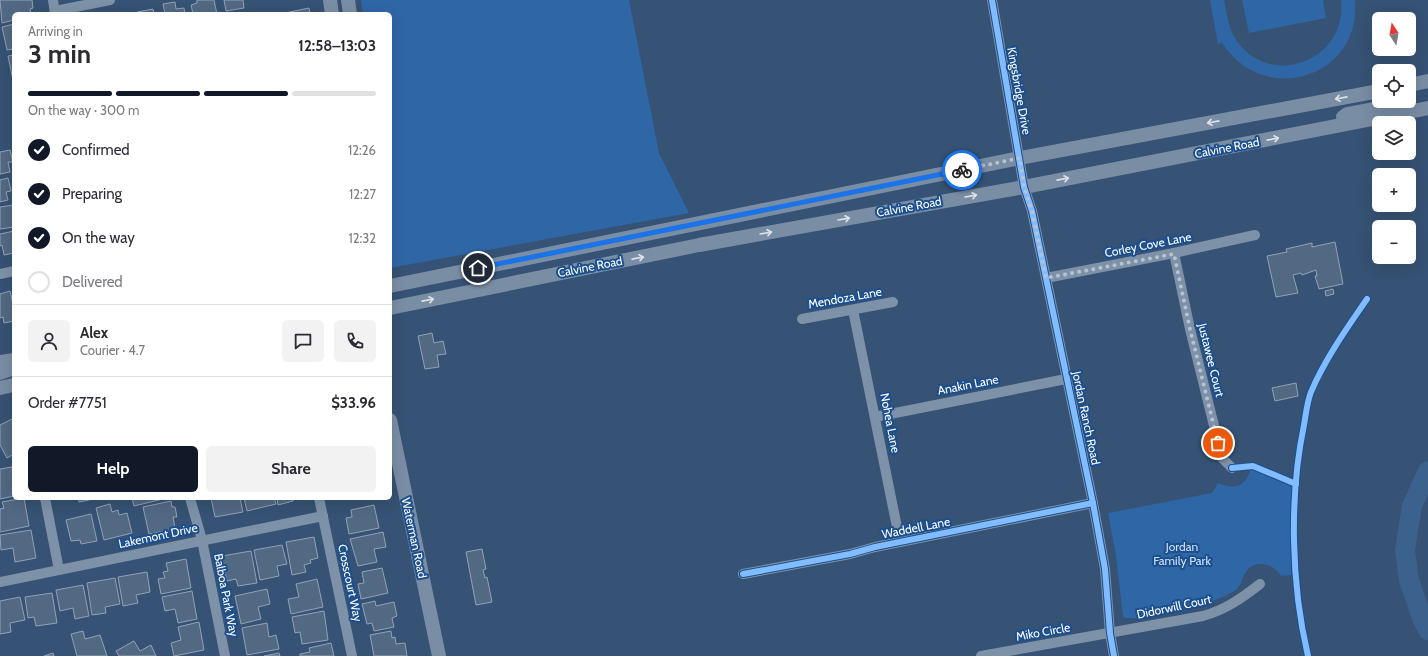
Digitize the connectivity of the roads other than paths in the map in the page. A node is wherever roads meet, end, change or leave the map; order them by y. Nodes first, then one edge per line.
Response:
1 (53, 0) edge
2 (110, 0) edge
3 (330, 0) edge
4 (348, 0) edge
5 (992, 0) edge
6 (55, 12) edge
7 (332, 12) edge
8 (350, 12) edge
9 (1428, 81) edge
10 (1416, 84) edge
11 (1372, 92) edge
12 (1428, 98) edge
13 (1428, 108) edge
14 (1331, 128) junction
15 (1020, 158) junction
16 (1024, 187) junction
17 (1255, 235) dead end
18 (1174, 254) junction
19 (12, 271) edge
20 (0, 274) edge
21 (1046, 278) junction
22 (392, 286) edge
23 (893, 302) dead end
24 (392, 308) edge
25 (853, 310) junction
26 (802, 319) dead end
27 (12, 360) edge
28 (0, 362) edge
29 (12, 369) edge
30 (0, 373) edge
31 (1066, 379) junction
32 (12, 385) edge
33 (0, 388) edge
34 (876, 417) junction
35 (392, 430) edge
36 (1232, 468) dead end
37 (45, 500) edge
38 (191, 500) edge
39 (319, 500) edge
40 (1093, 503) junction
41 (323, 516) junction
42 (202, 540) junction
43 (900, 542) junction
44 (59, 570) junction
45 (743, 574) dead end
46 (0, 582) edge
47 (1260, 584) dead end
48 (1110, 633) junction
49 (225, 656) edge
50 (352, 656) edge
51 (439, 656) edge
52 (981, 656) edge
53 (1114, 656) edge

1 - 6 street
2 - 6 street
3 - 7 main road
4 - 8 main road
5 - 15 street, Kingsbridge Drive
9 - 10 main road
11 -> 15 main road, Calvine Road
12 - 14 main road
13 - 14 main road, Calvine Road
16 -> 14 main road, Calvine Road
15 - 16 street, Kingsbridge Drive
15 - 22 main road, Calvine Road
16 - 21 street, Jordan Ranch Road
24 -> 16 main road, Calvine Road
17 - 18 street, Corley Cove Lane
18 - 21 street, Corley Cove Lane
18 - 36 street, Justawee Court
19 - 20 street
21 - 31 street, Jordan Ranch Road
23 - 25 street, Mendoza Lane
25 - 26 street, Mendoza Lane
25 - 34 street, Nohea Lane
27 - 28 main road
29 - 30 main road
31 - 34 street, Anakin Lane
31 - 40 street, Jordan Ranch Road
32 - 33 main road
34 - 43 street, Nohea Lane
35 - 51 main road, Waterman Road
37 - 44 street
38 - 42 street, Balboa Park Way
39 - 41 street, Crosscourt Way
40 - 43 street, Waddell Lane
40 - 48 street, Jordan Ranch Road
41 - 42 street, Lakemont Drive
41 - 50 street, Crosscourt Way
42 - 44 street, Lakemont Drive
42 - 49 street, Balboa Park Way
43 - 45 street, Waddell Lane
44 - 46 street, Lakemont Drive
47 - 48 street, Didorwill Court
48 - 52 street, Miko Circle
48 - 53 street, Jordan Ranch Road

